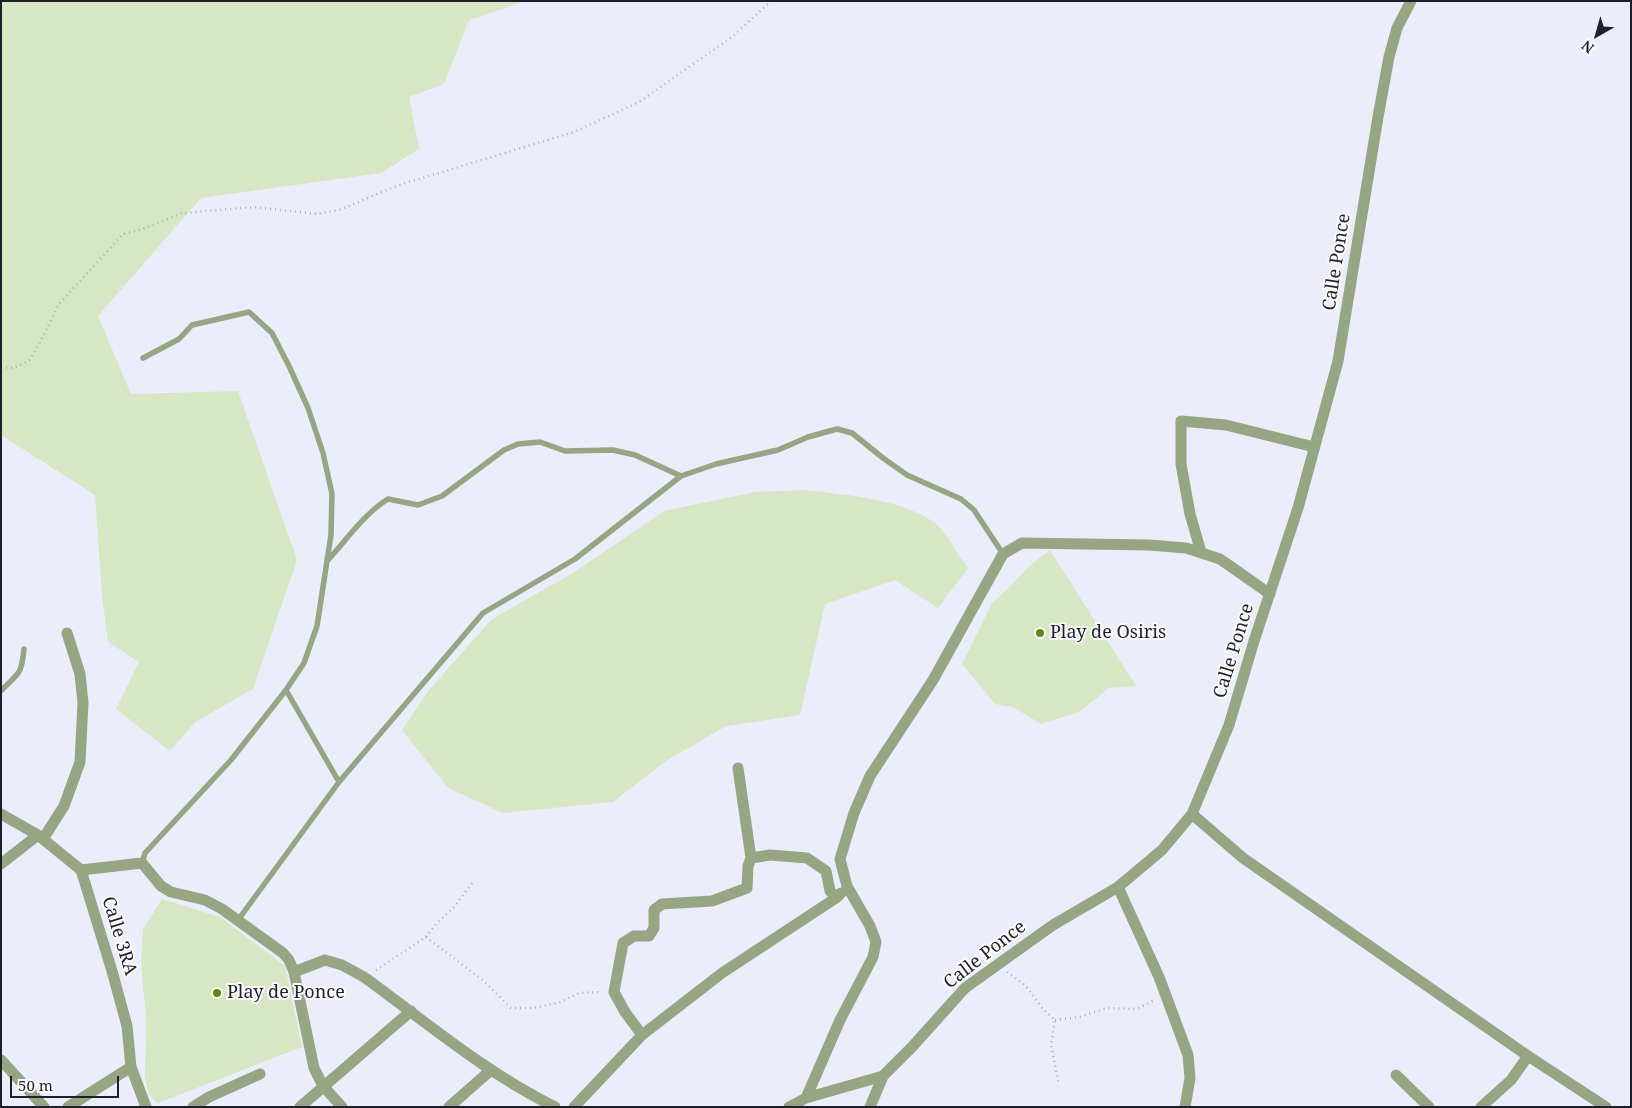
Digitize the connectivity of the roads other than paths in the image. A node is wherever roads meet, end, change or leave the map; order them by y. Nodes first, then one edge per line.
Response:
1 (1411, 1) edge
2 (143, 358) dead end
3 (1314, 447) junction
4 (681, 476) junction
5 (1201, 552) junction
6 (1003, 554) junction
7 (327, 562) junction
8 (1270, 594) junction
9 (67, 633) dead end
10 (24, 649) dead end
11 (286, 690) junction
12 (1, 692) edge
13 (738, 768) dead end
14 (339, 782) junction
15 (1, 814) edge
16 (1192, 814) junction
17 (40, 837) junction
18 (750, 858) junction
19 (142, 863) junction
20 (1, 864) edge
21 (81, 870) junction
22 (847, 886) junction
23 (1118, 887) junction
24 (836, 898) junction
25 (238, 920) junction
26 (294, 972) junction
27 (411, 1012) junction
28 (642, 1035) junction
29 (1528, 1056) junction
30 (1, 1060) edge
31 (132, 1067) junction
32 (492, 1070) junction
33 (260, 1074) dead end
34 (1396, 1075) dead end
35 (882, 1076) junction
36 (323, 1086) junction
37 (806, 1098) junction
38 (44, 1107) edge
39 (68, 1107) edge
40 (146, 1107) edge
41 (193, 1107) edge
42 (300, 1107) edge
43 (342, 1107) edge
44 (449, 1107) edge
45 (555, 1107) edge
46 (574, 1107) edge
47 (789, 1107) edge
48 (870, 1107) edge
49 (1185, 1107) edge
50 (1429, 1107) edge
51 (1481, 1107) edge
52 (1606, 1107) edge

1 - 3 street, Calle Ponce
2 - 7 lane
3 - 5 street
3 - 8 street, Calle Ponce
4 - 6 lane
4 - 7 lane
4 - 14 lane
5 - 6 street
5 - 8 street
6 - 22 street
7 - 11 lane
8 - 16 street, Calle Ponce
9 - 17 street
10 - 12 lane
11 - 14 lane
11 - 19 lane
13 - 18 street
14 - 25 lane
15 - 17 street
16 - 23 street, Calle Ponce
16 - 29 street
17 - 20 street
17 - 21 street
18 - 24 street
18 - 28 street
19 - 21 street
19 - 25 street
21 - 31 street, Calle 3RA
22 - 24 street
22 - 37 street
23 - 35 street, Calle Ponce
23 - 49 street
24 - 28 street
25 - 26 street
26 - 27 street
26 - 36 street
27 - 32 street
27 - 36 street
28 - 46 street
29 - 51 street
29 - 52 street
30 - 38 street
31 - 39 street
31 - 40 street, Calle 3RA
32 - 44 street
32 - 45 street
33 - 41 street
34 - 50 street
35 - 37 street, Calle Ponce
35 - 48 street
36 - 42 street
36 - 43 street
37 - 47 street, Calle Ponce

